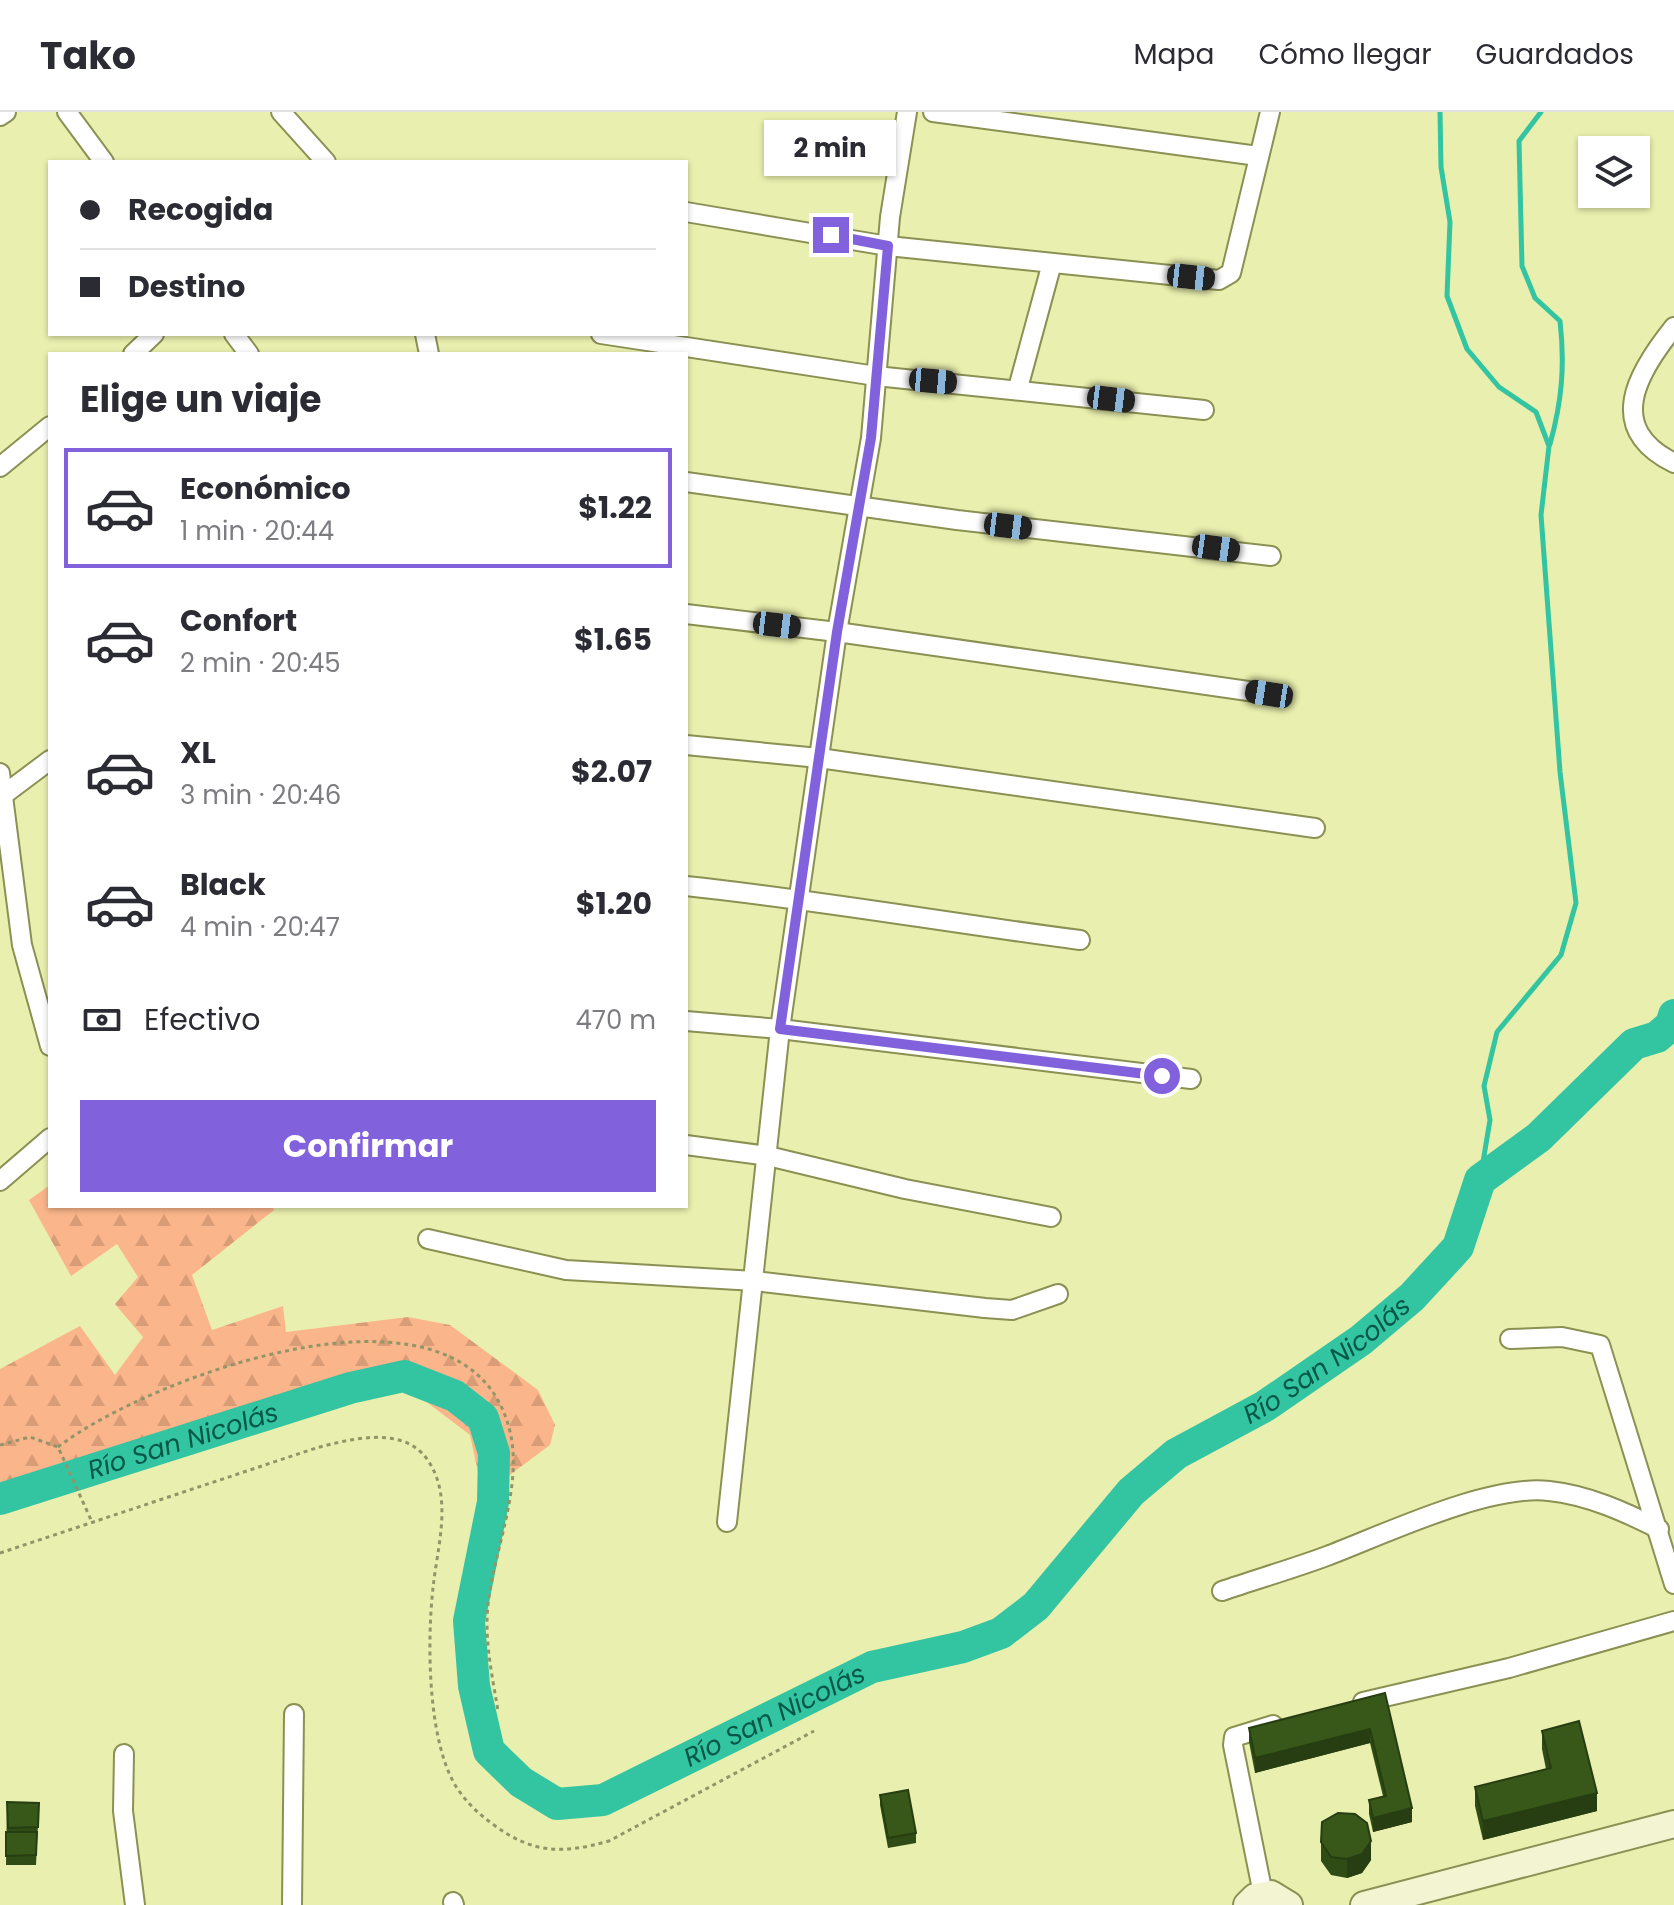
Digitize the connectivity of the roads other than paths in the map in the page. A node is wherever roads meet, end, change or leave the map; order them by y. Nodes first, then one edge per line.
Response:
1 (6, 112) edge
2 (67, 112) edge
3 (281, 112) edge
4 (907, 112) edge
5 (933, 112) edge
6 (1270, 112) edge
7 (0, 116) edge
8 (1258, 156) junction
9 (103, 160) edge
10 (324, 160) edge
11 (688, 212) edge
12 (888, 246) junction
13 (1052, 263) junction
14 (1674, 327) edge
15 (152, 336) edge
16 (614, 336) edge
17 (135, 352) edge
18 (876, 376) junction
19 (1018, 388) junction
20 (1204, 410) dead end
21 (48, 428) edge
22 (1674, 463) edge
23 (0, 467) edge
24 (688, 482) edge
25 (859, 505) junction
26 (1271, 556) dead end
27 (688, 614) edge
28 (837, 632) junction
29 (1269, 694) dead end
30 (688, 745) edge
31 (819, 758) junction
32 (48, 762) edge
33 (0, 773) edge
34 (2, 796) junction
35 (1315, 828) dead end
36 (688, 886) edge
37 (799, 898) junction
38 (1080, 940) dead end
39 (688, 1021) edge
40 (780, 1029) junction
41 (48, 1039) edge
42 (1191, 1079) dead end
43 (48, 1140) edge
44 (688, 1145) edge
45 (768, 1156) junction
46 (0, 1181) edge
47 (1051, 1217) dead end
48 (428, 1239) dead end
49 (755, 1281) junction
50 (1058, 1294) dead end
51 (1510, 1339) dead end
52 (727, 1522) dead end
53 (1659, 1529) junction
54 (1674, 1584) edge
55 (1222, 1591) dead end
56 (1674, 1621) edge
57 (1339, 1708) edge
58 (294, 1714) dead end
59 (1297, 1718) edge
60 (124, 1754) dead end
61 (1674, 1824) edge
62 (1255, 1900) edge
63 (135, 1905) edge
64 (292, 1905) edge
65 (1289, 1905) edge
66 (1364, 1905) edge

1 - 7 street
2 - 9 street
3 - 10 street
4 - 12 street
5 - 8 street
6 - 8 street
8 - 13 street
11 - 12 street
12 - 13 street
12 - 18 street
13 - 19 street
14 - 22 street
15 - 17 street
16 - 18 street
18 - 19 street
18 - 25 street
19 - 20 street
21 - 23 street
24 - 25 street
25 - 26 street
25 - 28 street
27 - 28 street
28 - 29 street
28 - 31 street
30 - 31 street
31 - 35 street
31 - 37 street
32 - 34 street
33 - 34 street
34 - 41 street
36 - 37 street
37 - 38 street
37 - 40 street
39 - 40 street
40 - 42 street
40 - 45 street
43 - 46 street
44 - 45 street
45 - 47 street
45 - 49 street
48 - 49 street
49 - 50 street
49 - 52 street
51 - 53 street
53 - 54 street
53 - 55 street
56 - 57 street
58 - 64 street
59 - 62 street
60 - 63 street
61 - 66 street
62 - 65 street

